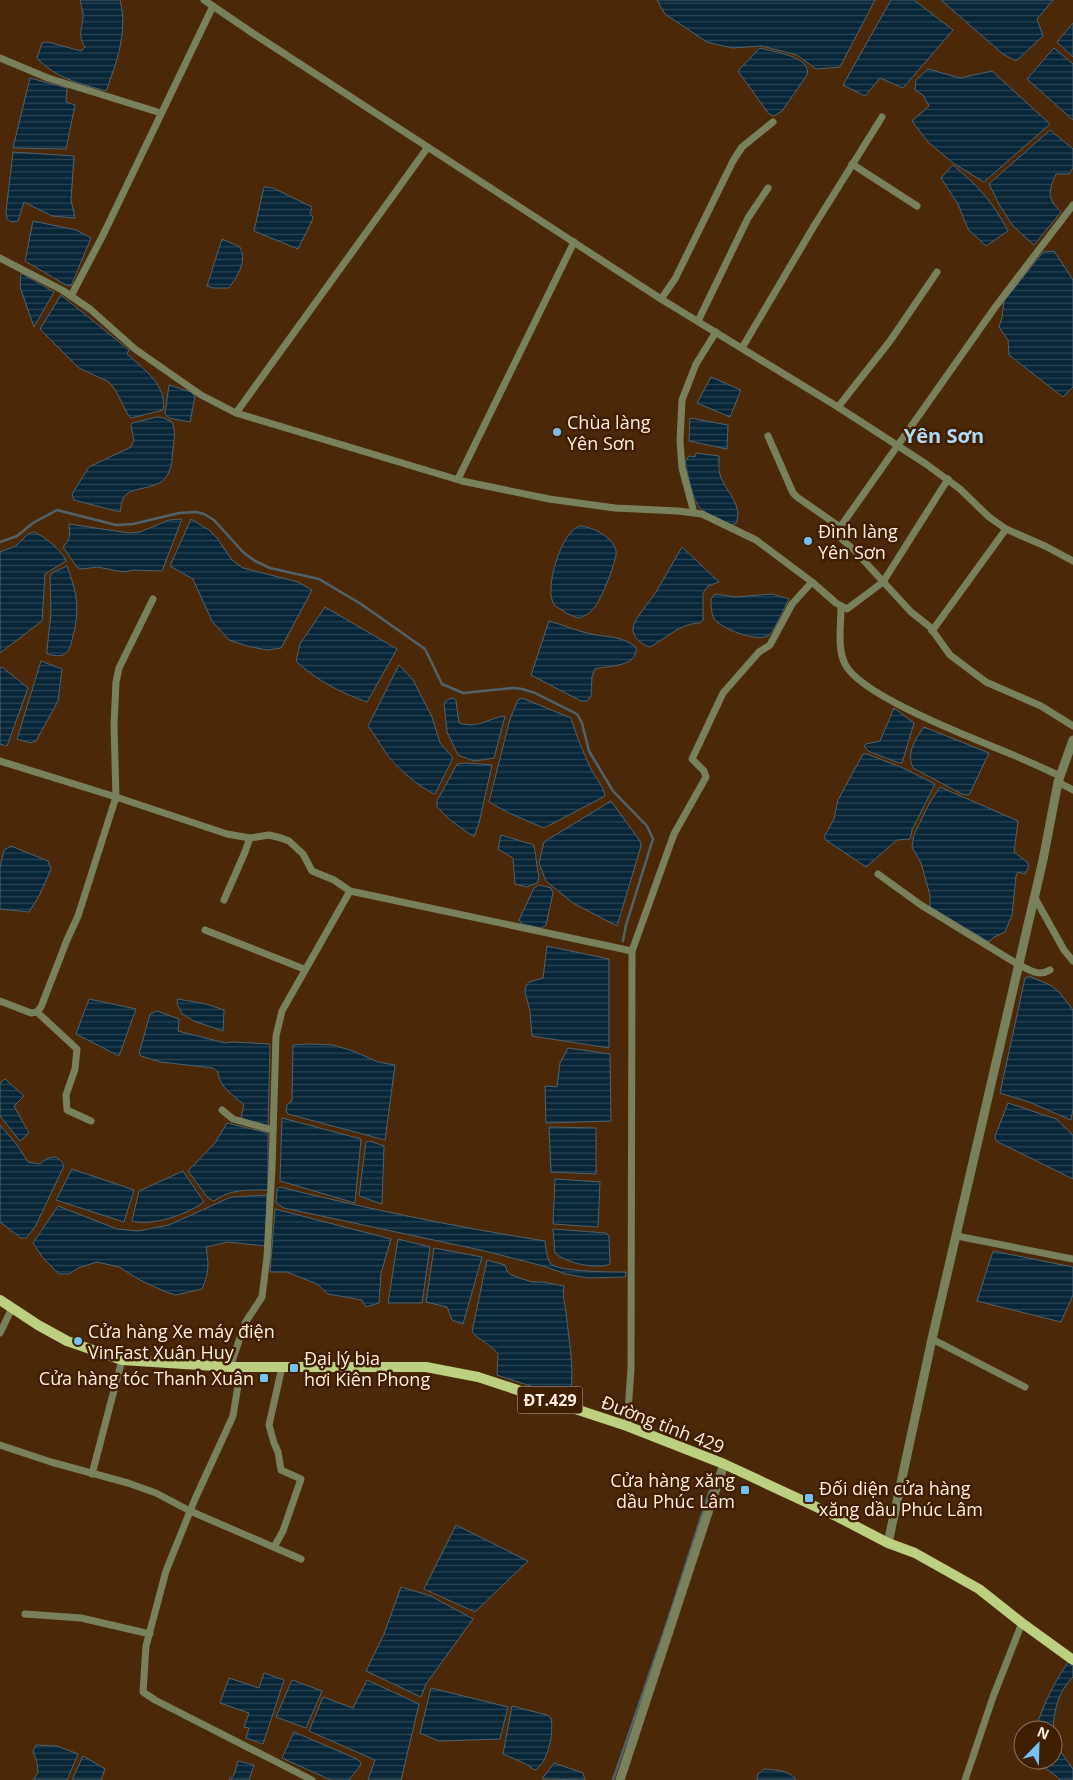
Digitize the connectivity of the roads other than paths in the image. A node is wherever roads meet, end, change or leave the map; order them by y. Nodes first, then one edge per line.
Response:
1 (204, 0) edge
2 (213, 6) junction
3 (0, 58) edge
4 (161, 113) junction
5 (882, 117) dead end
6 (773, 122) dead end
7 (428, 147) junction
8 (852, 164) junction
9 (768, 188) dead end
10 (1073, 205) edge
11 (917, 206) dead end
12 (574, 242) junction
13 (0, 258) edge
14 (937, 272) dead end
15 (72, 296) junction
16 (661, 299) junction
17 (698, 321) junction
18 (716, 332) junction
19 (742, 348) junction
20 (838, 407) junction
21 (236, 413) junction
22 (768, 436) dead end
23 (898, 447) junction
24 (458, 479) junction
25 (948, 479) junction
26 (694, 513) junction
27 (1006, 529) junction
28 (837, 531) junction
29 (1073, 561) edge
30 (812, 582) junction
31 (884, 582) junction
32 (153, 599) dead end
33 (841, 607) junction
34 (932, 631) junction
35 (1073, 726) edge
36 (1073, 740) edge
37 (0, 761) edge
38 (1059, 779) junction
39 (1073, 790) edge
40 (116, 797) junction
41 (250, 838) junction
42 (878, 874) dead end
43 (350, 890) junction
44 (1034, 898) junction
45 (224, 900) dead end
46 (205, 930) dead end
47 (632, 951) junction
48 (1073, 961) edge
49 (1019, 965) junction
50 (304, 969) junction
51 (1050, 970) dead end
52 (0, 1001) edge
53 (37, 1012) junction
54 (222, 1110) dead end
55 (91, 1121) dead end
56 (273, 1130) junction
57 (957, 1236) junction
58 (1073, 1259) edge
59 (0, 1300) edge
60 (12, 1308) junction
61 (0, 1333) edge
62 (932, 1339) junction
63 (122, 1360) junction
64 (230, 1367) junction
65 (241, 1367) junction
66 (282, 1367) junction
67 (1025, 1387) dead end
68 (626, 1426) junction
69 (0, 1445) edge
70 (724, 1464) junction
71 (92, 1474) junction
72 (190, 1511) junction
73 (888, 1543) junction
74 (274, 1547) junction
75 (300, 1559) dead end
76 (25, 1614) dead end
77 (1022, 1623) junction
78 (150, 1634) junction
79 (1073, 1660) edge
80 (312, 1780) edge
81 (620, 1780) edge
82 (965, 1780) edge

1 - 2 street
2 - 4 street
2 - 7 street
3 - 4 street
4 - 15 street
5 - 8 street
6 - 16 street
7 - 12 street
7 - 21 street
8 - 11 street
8 - 19 street
9 - 17 street
10 - 23 street
12 - 16 street
12 - 24 street
13 - 15 street
14 - 20 street
15 - 21 street
16 - 17 street
17 - 18 street
18 - 19 street
18 - 26 street
19 - 20 street
20 - 23 street
21 - 24 street
22 - 28 street
23 - 25 street
23 - 28 street
24 - 26 street
25 - 27 street
25 - 31 street
26 - 30 street
27 - 29 street
27 - 34 street
28 - 31 street
30 - 33 street
30 - 47 street
31 - 33 street
31 - 34 street
32 - 40 street
33 - 38 street
34 - 35 street
36 - 38 street
37 - 40 street
38 - 39 street
38 - 44 street
40 - 41 street
40 - 53 street
41 - 43 street
41 - 45 street
42 - 49 street
43 - 47 street
43 - 50 street
44 - 48 street
44 - 49 street
46 - 50 street
47 - 68 street
49 - 51 street
49 - 57 street
50 - 56 street
52 - 53 street
53 - 55 street
54 - 56 street
56 - 64 street
57 - 58 street
57 - 62 street
59 - 60 main road, Đường tỉnh 429 / ĐT.429
60 - 61 street
60 - 63 main road, Đường tỉnh 429 / ĐT.429
62 - 67 street
62 - 73 street
63 - 64 main road, Đường tỉnh 429 / ĐT.429
63 - 71 street
64 - 65 main road, Đường tỉnh 429 / ĐT.429
65 - 66 main road, Đường tỉnh 429 / ĐT.429
65 - 72 street
66 - 68 main road, Đường tỉnh 429 / ĐT.429
66 - 74 street
68 - 70 main road, Đường tỉnh 429 / ĐT.429
69 - 71 street
70 - 73 main road, Đường tỉnh 429 / ĐT.429
70 - 81 street
71 - 72 street
72 - 74 street
72 - 78 street
73 - 77 main road, Đường tỉnh 429 / ĐT.429
74 - 75 street
76 - 78 street
77 - 79 main road, Đường tỉnh 429 / ĐT.429
77 - 82 street
78 - 80 street

